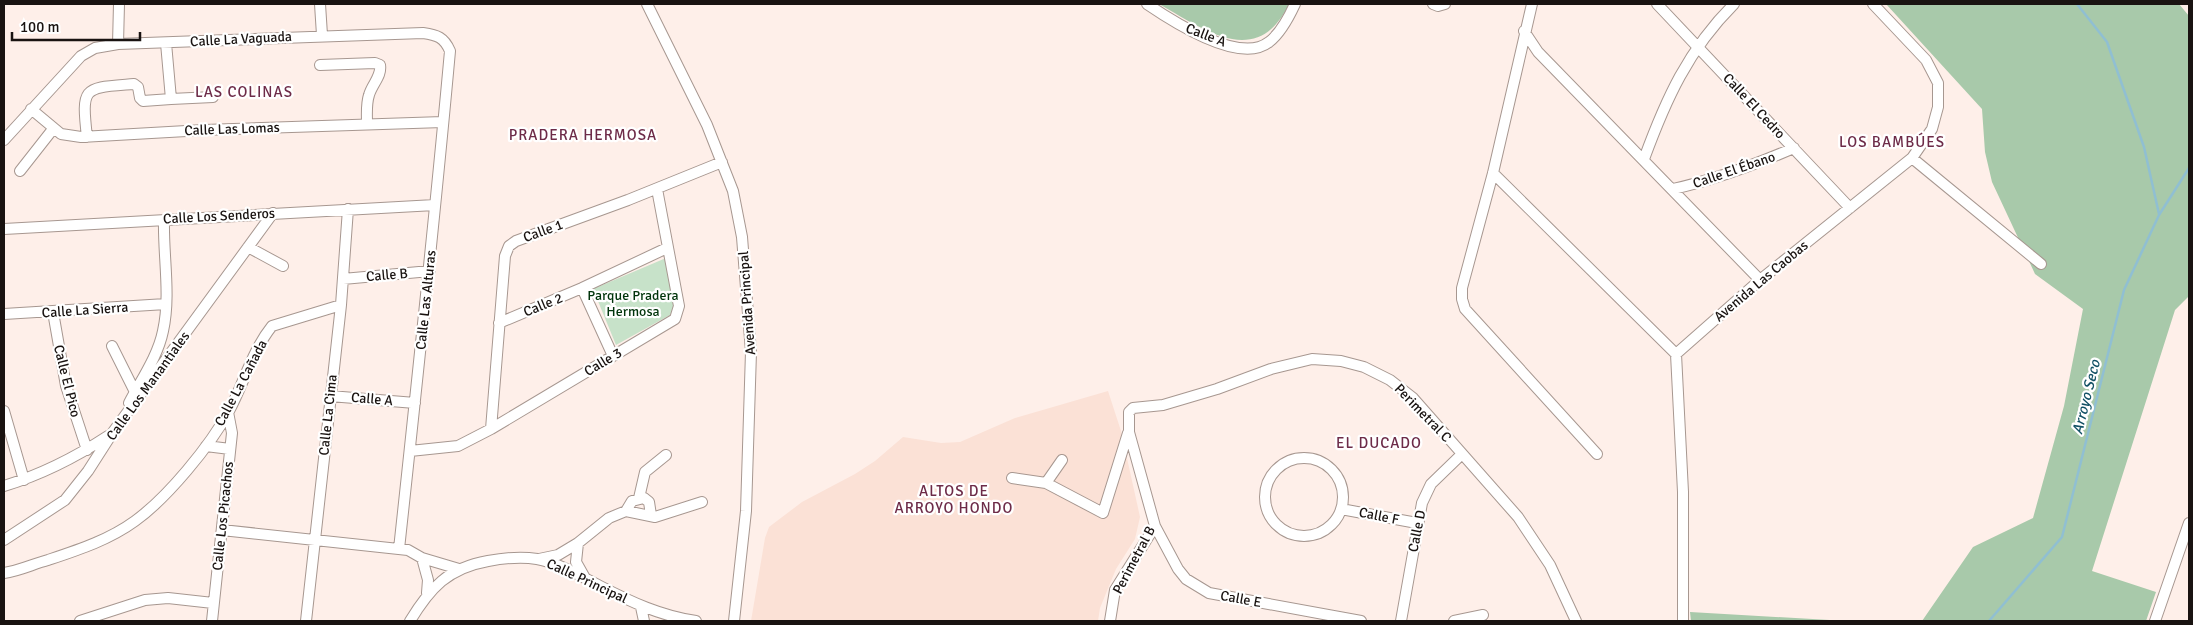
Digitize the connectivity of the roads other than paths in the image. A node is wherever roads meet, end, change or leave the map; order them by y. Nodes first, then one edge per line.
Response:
1 (119, 4) edge
2 (320, 4) edge
3 (647, 4) edge
4 (1147, 4) edge
5 (1295, 4) edge
6 (1433, 4) edge
7 (1445, 4) edge
8 (1532, 4) edge
9 (1657, 4) edge
10 (1734, 4) edge
11 (1873, 4) edge
12 (1524, 31) junction
13 (322, 35) junction
14 (166, 42) junction
15 (118, 44) junction
16 (1697, 46) junction
17 (450, 51) joint
18 (1538, 52) junction
19 (1518, 58) junction
20 (320, 65) dead end
21 (213, 97) dead end
22 (171, 99) junction
23 (31, 109) junction
24 (444, 122) junction
25 (367, 123) junction
26 (53, 129) junction
27 (87, 137) junction
28 (4, 140) edge
29 (1794, 148) junction
30 (1912, 158) junction
31 (1644, 160) junction
32 (722, 162) junction
33 (20, 171) dead end
34 (1493, 172) junction
35 (657, 189) junction
36 (1673, 189) junction
37 (435, 206) junction
38 (1850, 208) junction
39 (348, 209) junction
40 (273, 213) junction
41 (164, 220) junction
42 (4, 228) edge
43 (248, 247) junction
44 (668, 248) junction
45 (2041, 264) dead end
46 (283, 266) dead end
47 (430, 271) junction
48 (343, 279) junction
49 (1760, 280) junction
50 (582, 288) junction
51 (166, 304) junction
52 (341, 305) junction
53 (53, 312) junction
54 (4, 314) edge
55 (499, 323) junction
56 (112, 346) dead end
57 (1676, 354) junction
58 (613, 356) junction
59 (134, 392) junction
60 (330, 396) junction
61 (415, 403) junction
62 (4, 411) edge
63 (228, 412) junction
64 (1129, 412) joint
65 (491, 429) junction
66 (113, 432) junction
67 (1129, 432) junction
68 (206, 446) junction
69 (230, 449) junction
70 (87, 450) junction
71 (410, 451) junction
72 (1462, 454) junction
73 (1597, 454) dead end
74 (666, 455) dead end
75 (1062, 460) dead end
76 (1012, 478) dead end
77 (24, 480) junction
78 (1046, 483) junction
79 (4, 486) edge
80 (640, 498) junction
81 (702, 502) dead end
82 (1341, 509) junction
83 (626, 511) junction
84 (651, 515) junction
85 (2189, 522) edge
86 (1417, 523) junction
87 (1155, 526) junction
88 (222, 530) junction
89 (2187, 538) edge
90 (4, 540) edge
91 (315, 542) junction
92 (578, 542) junction
93 (399, 549) junction
94 (422, 558) junction
95 (538, 559) junction
96 (459, 569) junction
97 (4, 573) edge
98 (585, 578) junction
99 (427, 593) junction
100 (213, 603) junction
101 (641, 606) junction
102 (1483, 614) dead end
103 (673, 620) edge
104 (80, 621) edge
105 (212, 621) edge
106 (306, 621) edge
107 (410, 621) edge
108 (644, 621) edge
109 (696, 621) edge
110 (734, 621) edge
111 (1110, 621) edge
112 (1361, 621) edge
113 (1400, 621) edge
114 (1454, 621) edge
115 (1576, 621) edge
116 (1684, 621) edge
117 (2154, 621) edge

1 - 15 street
2 - 13 street
3 - 32 street, Avenida Principal
4 - 5 street, Calle A
6 - 7 street
8 - 12 street
9 - 16 street, Calle El Cedro
10 - 16 street
11 - 30 street, Avenida Las Caobas
12 - 18 street
12 - 19 street
13 - 14 street, Calle La Vaguada
13 - 17 street, Calle La Vaguada
14 - 15 street, Calle La Vaguada
14 - 22 street
15 - 23 street, Calle La Vaguada
16 - 29 street, Calle El Cedro
16 - 31 street
17 - 24 street, Calle Las Alturas
18 - 19 street
18 - 31 street
19 - 34 street
20 - 25 street
21 - 22 street
22 - 27 street
23 - 26 street, Calle Las Lomas
23 - 28 street, Calle La Vaguada
24 - 25 street, Calle Las Lomas
24 - 37 street, Calle Las Alturas
25 - 27 street, Calle Las Lomas
26 - 27 street, Calle Las Lomas
26 - 33 street
29 - 36 street, Calle El Ébano
29 - 38 street, Calle El Cedro
30 - 38 street, Avenida Las Caobas
30 - 45 street
31 - 36 street
32 - 35 street, Calle 1
32 - 110 street, Avenida Principal
34 - 57 street
34 - 73 street
35 - 44 street, Calle 3
35 - 55 street, Calle 1
36 - 49 street
37 - 39 street, Calle Los Senderos
37 - 47 street, Calle Las Alturas
38 - 49 street, Avenida Las Caobas
39 - 40 street, Calle Los Senderos
39 - 48 street, Calle La Cima
40 - 41 street, Calle Los Senderos
40 - 43 street, Calle Los Manantiales
41 - 42 street, Calle Los Senderos
41 - 51 street
43 - 46 street
43 - 66 street, Calle Los Manantiales
44 - 50 street, Calle 2
44 - 58 street, Calle 3
47 - 48 street, Calle B
47 - 61 street, Calle Las Alturas
48 - 52 street, Calle La Cima
49 - 57 street, Avenida Las Caobas
50 - 55 street, Calle 2
50 - 58 street
51 - 53 street, Calle La Sierra
51 - 59 street
52 - 60 street, Calle La Cima
52 - 63 street, Calle La Cañada
53 - 54 street, Calle La Sierra
53 - 70 street, Calle El Pico
55 - 65 street, Calle 1
56 - 59 street
57 - 116 street
58 - 65 street, Calle 3
59 - 66 street
60 - 61 street, Calle A
60 - 91 street, Calle La Cima
61 - 71 street, Calle Las Alturas
62 - 77 street
63 - 68 street, Calle La Cañada
63 - 69 street, Calle Los Picachos
64 - 67 street, Perimetral B
64 - 72 street, Perimetral C
65 - 71 street, Calle 3
66 - 70 street
66 - 90 street, Calle Los Manantiales
67 - 78 street
67 - 87 street, Perimetral B
68 - 69 street
68 - 97 street, Calle La Cañada
69 - 88 street, Calle Los Picachos
70 - 77 street
71 - 93 street, Calle Las Alturas
72 - 86 street, Calle D
72 - 115 street, Perimetral C
74 - 80 street
75 - 78 street
76 - 78 street
77 - 79 street
80 - 83 street
80 - 84 street
81 - 84 street
82 - 82 street, Calle F
82 - 86 street, Calle F
83 - 84 street
83 - 92 street
85 - 89 street
86 - 113 street, Calle D
87 - 111 street, Perimetral B
87 - 112 street, Calle E
88 - 91 street
88 - 100 street, Calle Los Picachos
89 - 117 street
91 - 93 street
91 - 106 street, Calle La Cima
92 - 95 street
92 - 98 street
93 - 94 street
94 - 96 street
94 - 99 street
95 - 96 street, Calle Principal
95 - 98 street, Calle Principal
96 - 99 street, Calle Principal
98 - 101 street, Calle Principal
99 - 107 street, Calle Principal
100 - 104 street
100 - 105 street, Calle Los Picachos
101 - 103 street, Calle Principal
101 - 108 street
102 - 114 street
103 - 109 street, Calle Principal

